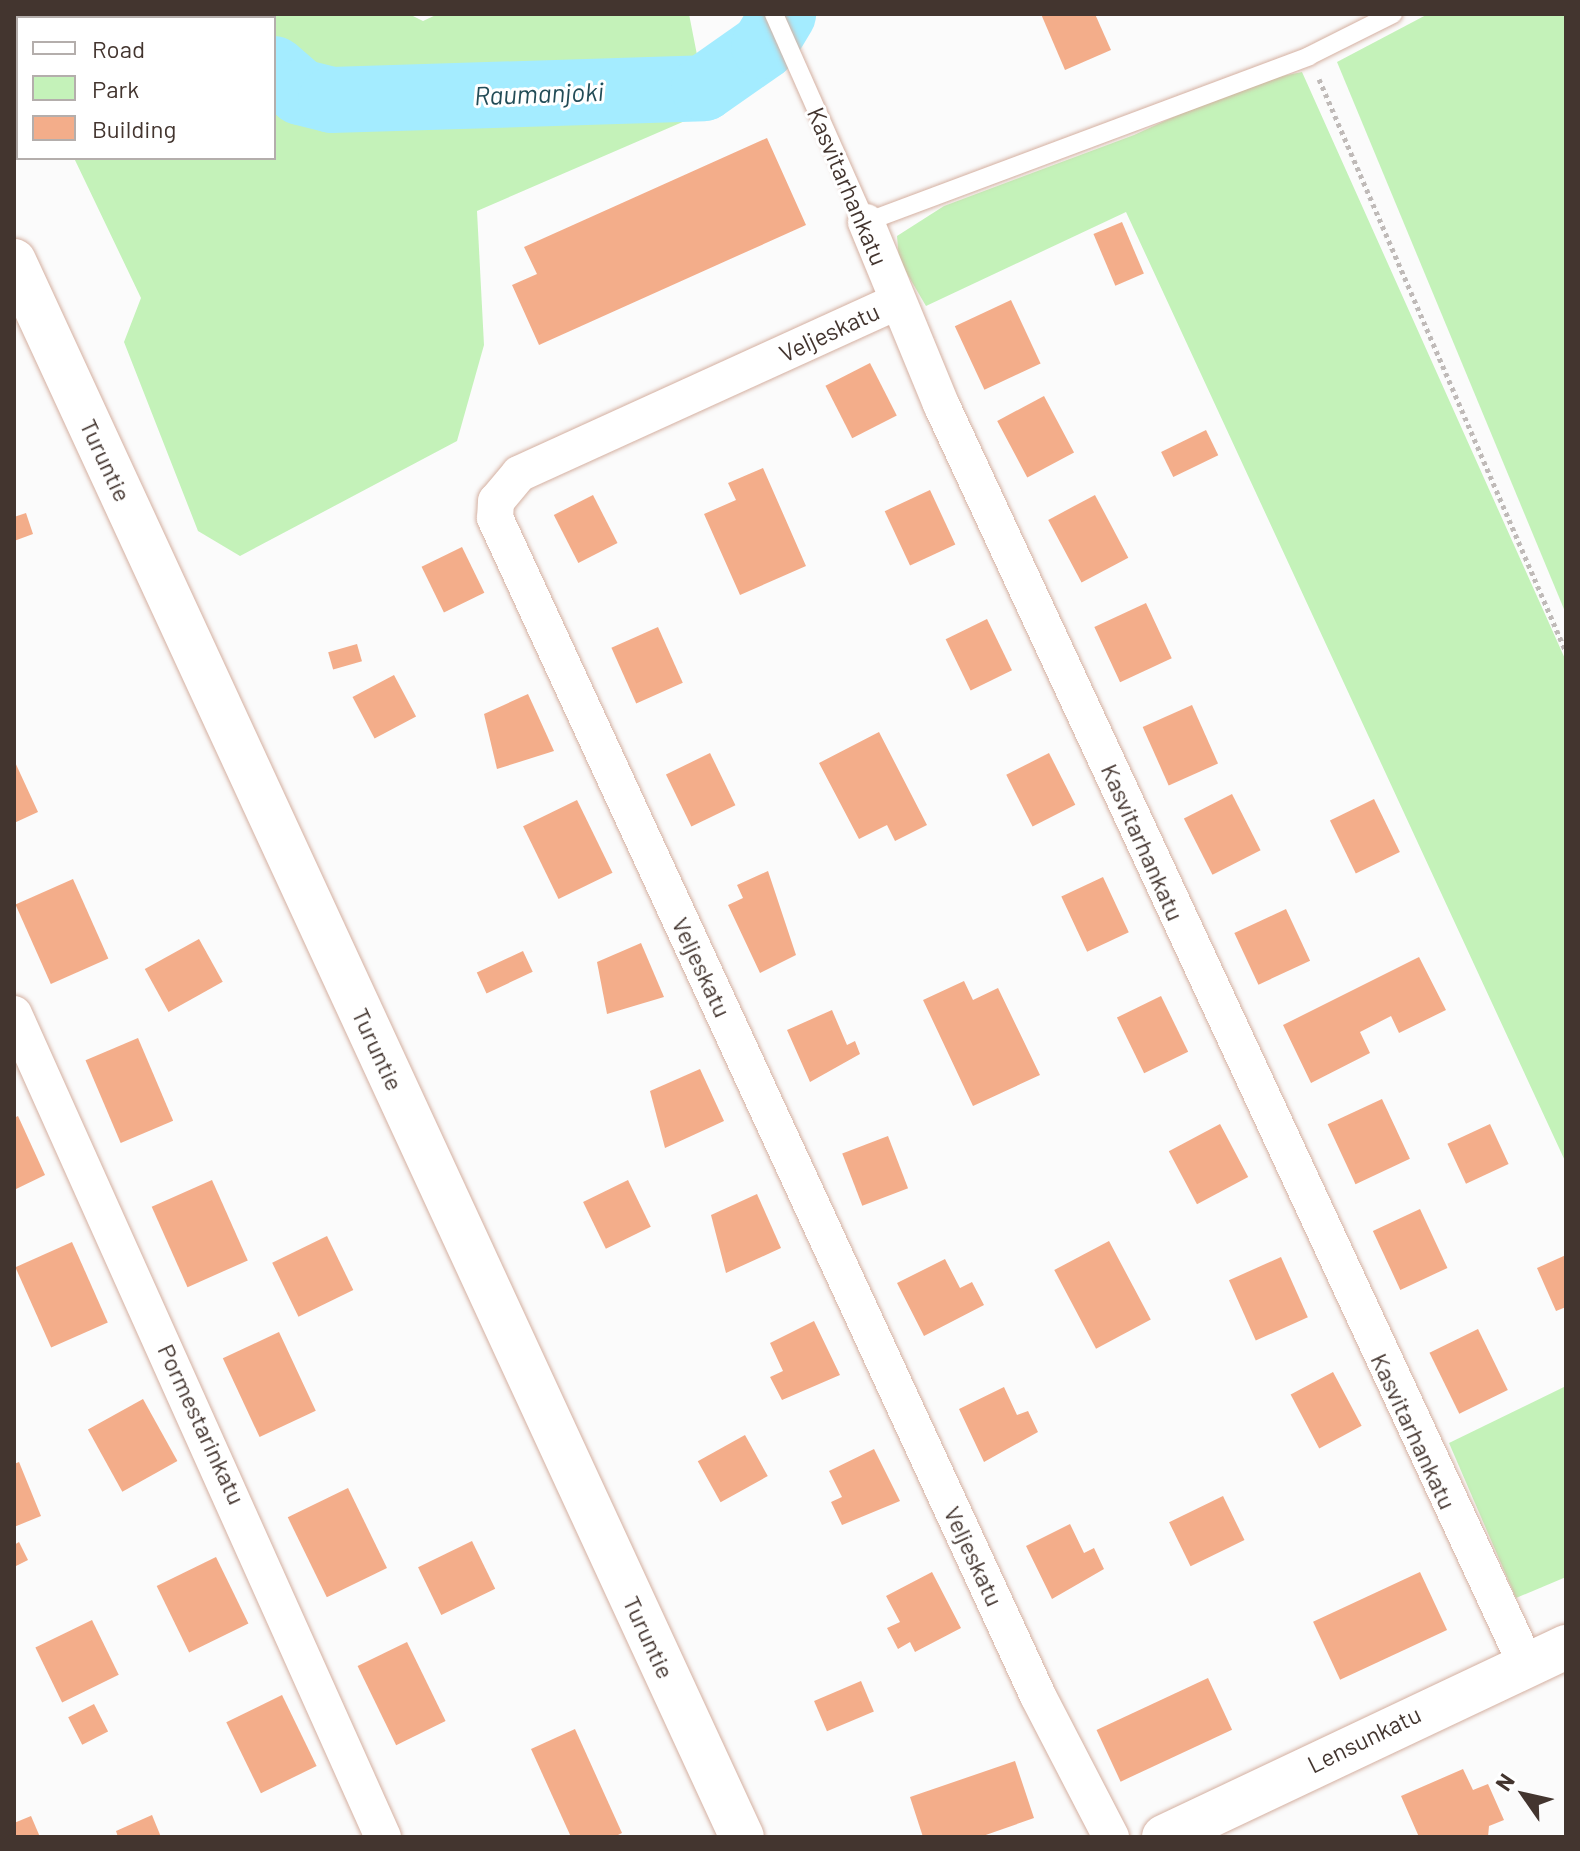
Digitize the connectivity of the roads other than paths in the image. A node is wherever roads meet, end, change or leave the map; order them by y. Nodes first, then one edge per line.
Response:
1 (774, 14) edge
2 (1393, 14) edge
3 (866, 222) junction
4 (14, 261) edge
5 (896, 302) junction
6 (14, 1014) edge
7 (1566, 1647) edge
8 (1526, 1664) junction
9 (736, 1825) edge
10 (383, 1837) edge
11 (1111, 1837) edge
12 (1164, 1837) edge

1 - 3 lane, Kasvitarhankatu
2 - 3 lane
3 - 5 street, Kasvitarhankatu
4 - 9 main road, Turuntie
5 - 8 street, Kasvitarhankatu
5 - 11 street, Veljeskatu
6 - 10 street, Pormestarinkatu
7 - 8 main road, Lensunkatu
8 - 12 main road, Lensunkatu

